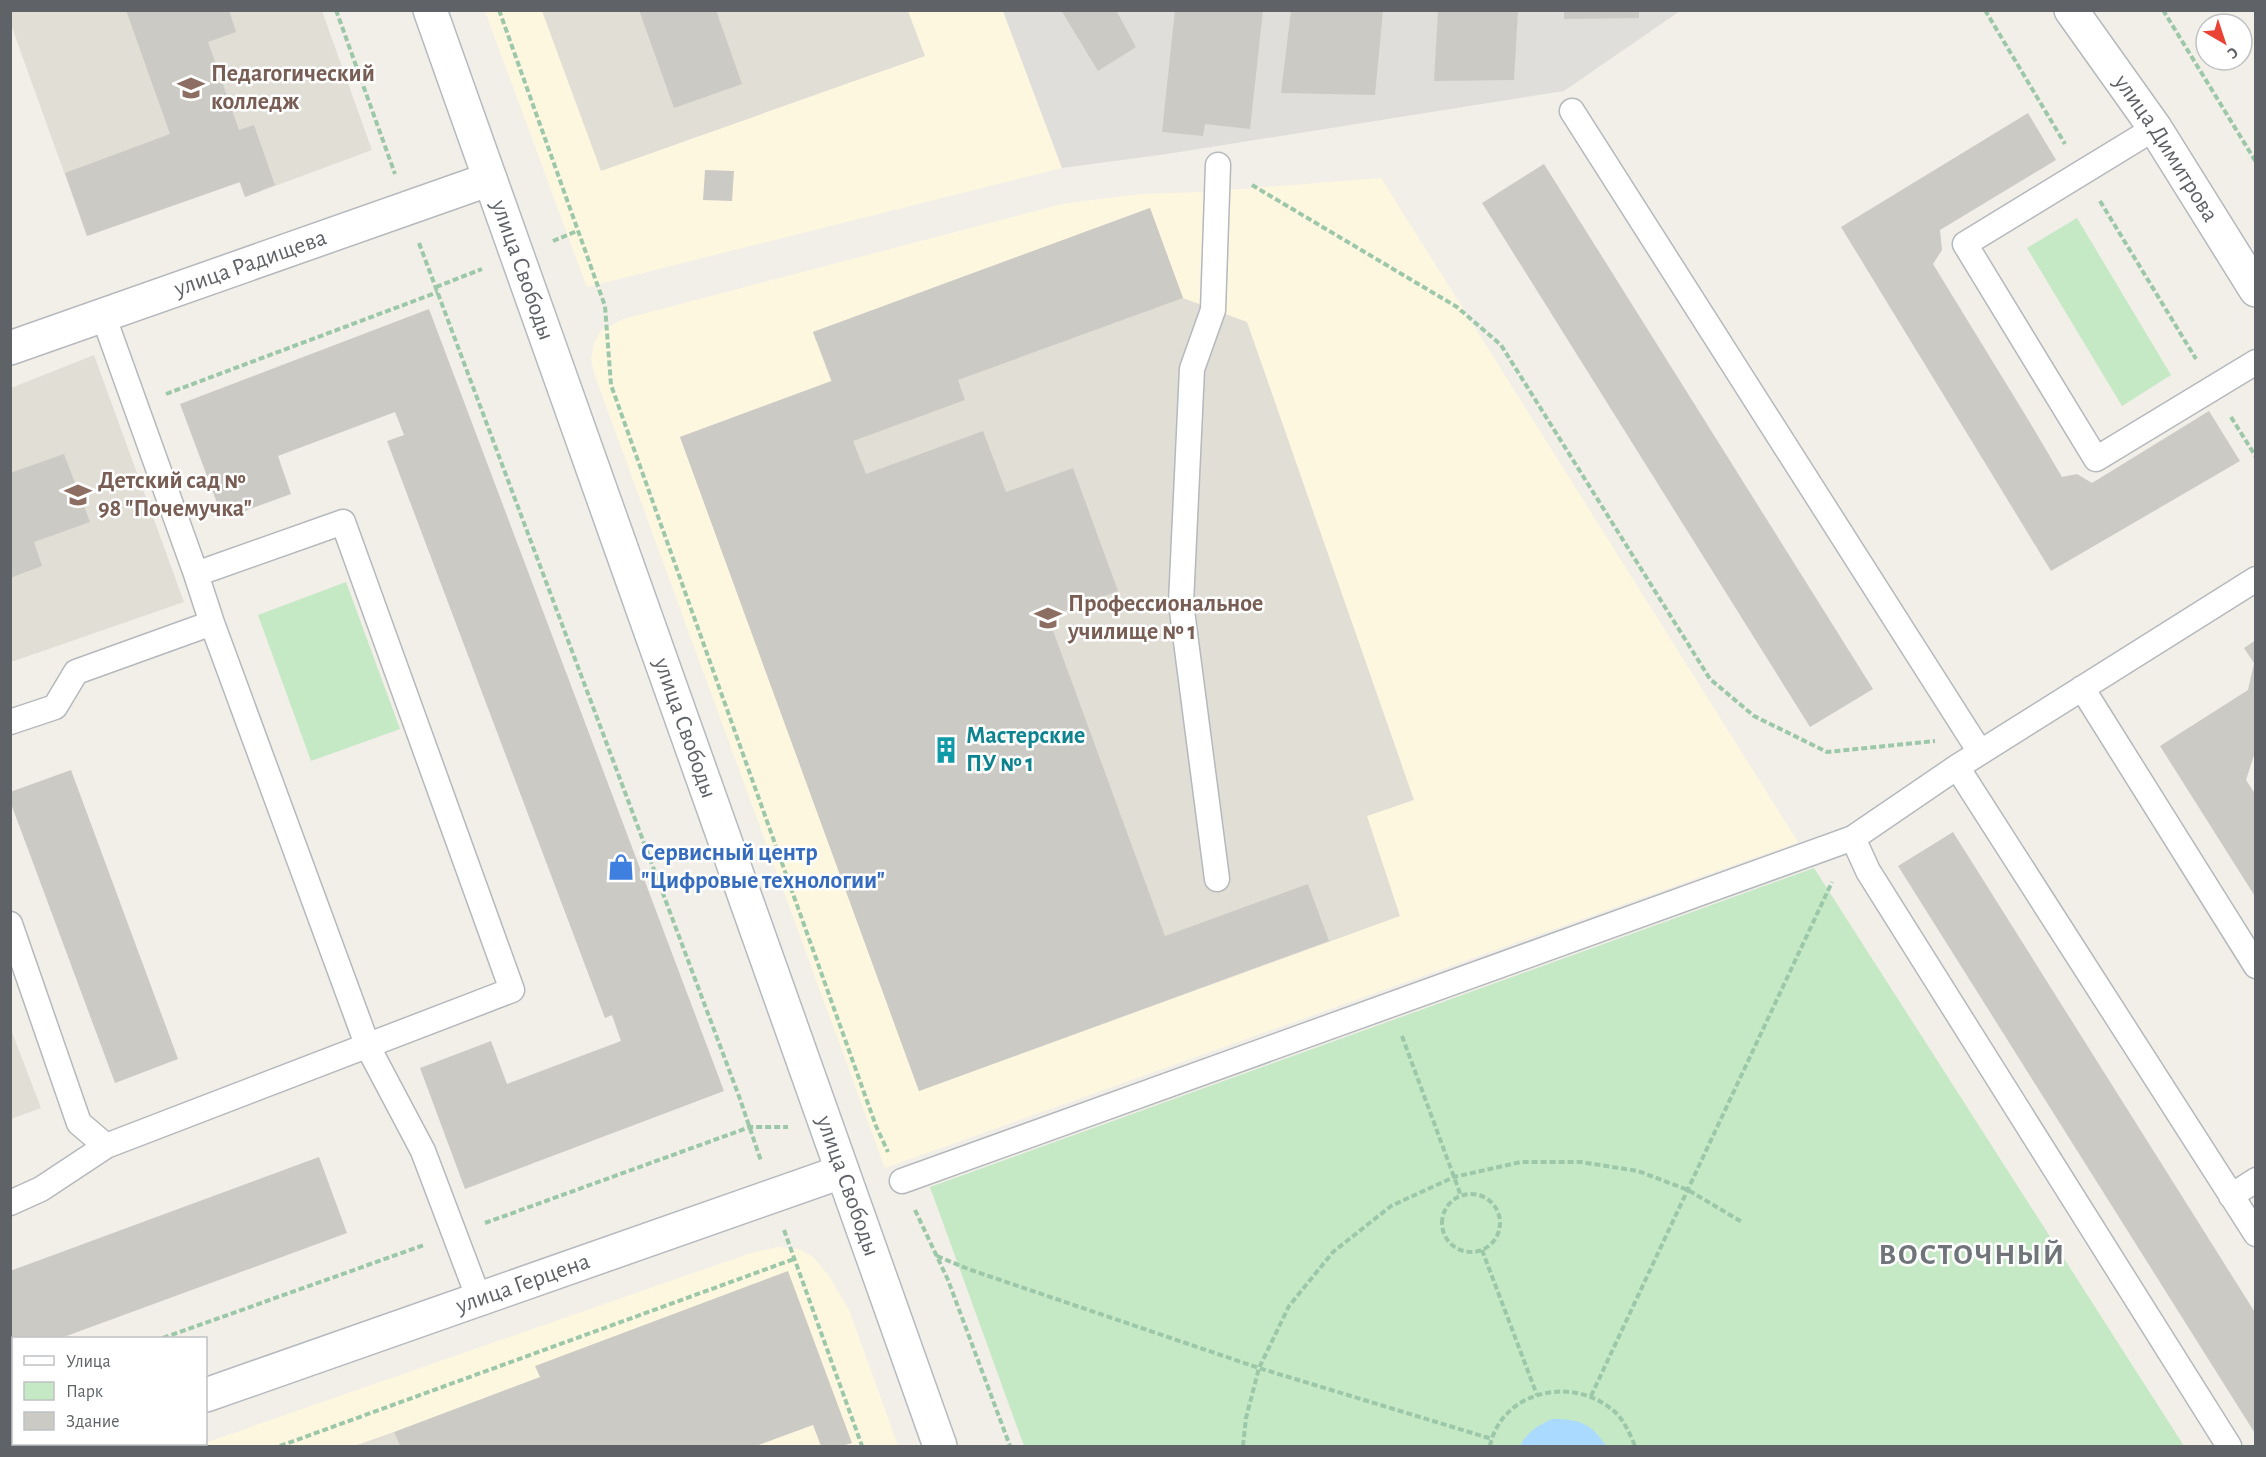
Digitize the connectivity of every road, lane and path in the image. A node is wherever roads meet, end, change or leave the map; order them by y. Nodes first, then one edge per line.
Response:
1 (336, 10) edge
2 (430, 10) edge
3 (499, 10) edge
4 (1985, 10) edge
5 (2071, 10) edge
6 (2163, 10) edge
7 (1572, 111) dead end
8 (2155, 128) junction
9 (2256, 162) edge
10 (1218, 165) joint
11 (2082, 173) junction
12 (490, 179) junction
13 (406, 208) junction
14 (517, 255) junction
15 (436, 287) junction
16 (2256, 290) edge
17 (438, 292) junction
18 (103, 315) junction
19 (10, 348) edge
20 (2256, 362) edge
21 (2214, 388) junction
22 (135, 406) junction
23 (2256, 457) edge
24 (196, 574) junction
25 (2256, 579) edge
26 (212, 623) junction
27 (2082, 688) junction
28 (10, 722) edge
29 (1975, 745) junction
30 (1956, 767) junction
31 (1852, 838) junction
32 (1217, 879) dead end
33 (10, 924) edge
34 (2256, 966) edge
35 (1390, 1005) junction
36 (368, 1047) junction
37 (825, 1126) junction
38 (876, 1126) junction
39 (750, 1128) junction
40 (106, 1146) junction
41 (841, 1172) junction
42 (1454, 1177) junction
43 (2256, 1180) edge
44 (902, 1181) junction
45 (1688, 1190) junction
46 (773, 1196) junction
47 (1461, 1196) junction
48 (2231, 1196) junction
49 (10, 1203) edge
50 (1742, 1222) dead end
51 (455, 1234) junction
52 (2256, 1234) edge
53 (1482, 1250) junction
54 (937, 1256) junction
55 (794, 1260) junction
56 (479, 1299) junction
57 (167, 1337) edge
58 (1259, 1368) junction
59 (207, 1395) edge
60 (1536, 1395) junction
61 (1591, 1396) junction
62 (1492, 1439) junction
63 (280, 1446) edge
64 (862, 1446) edge
65 (940, 1446) edge
66 (1010, 1446) edge
67 (1243, 1446) edge
68 (1490, 1446) edge
69 (1635, 1446) edge
70 (2229, 1446) edge

1 - 13 path
2 - 12 main road, улица Свободы
3 - 38 path
4 - 11 path
5 - 8 main road, улица Димитрова
6 - 9 path
7 - 29 lane
8 - 11 lane
8 - 16 main road, улица Димитрова
10 - 29 path
10 - 32 lane
11 - 21 path
11 - 21 lane
12 - 13 main road, улица Радищева
12 - 14 main road, улица Свободы
13 - 15 path
13 - 18 main road, улица Радищева
14 - 15 path
14 - 37 main road, улица Свободы
15 - 17 path
17 - 22 path
17 - 39 path
18 - 19 main road, улица Радищева
18 - 22 lane
20 - 21 lane
21 - 23 path
22 - 24 lane
24 - 26 lane
24 - 36 lane
25 - 27 lane
26 - 28 lane
26 - 36 lane
27 - 29 lane
27 - 34 lane
29 - 30 lane
30 - 31 lane
30 - 48 lane
31 - 35 lane
31 - 45 path
31 - 70 lane
33 - 40 lane
35 - 42 path
35 - 44 lane
36 - 40 lane
36 - 51 lane
37 - 38 path
37 - 39 path
37 - 41 main road, улица Свободы
38 - 44 path
39 - 46 path
39 - 51 path
40 - 49 lane
41 - 46 main road, улица Герцена
41 - 65 main road, улица Свободы
42 - 45 path
42 - 47 path
42 - 58 path
43 - 48 lane
44 - 54 path
45 - 50 path
45 - 61 path
46 - 55 path
46 - 56 main road, улица Герцена
47 - 53 path
47 - 53 path
48 - 52 lane
51 - 56 lane
51 - 57 path
53 - 60 path
54 - 58 path
54 - 66 path
55 - 63 path
55 - 64 path
56 - 59 main road, улица Герцена
58 - 62 path
58 - 67 path
60 - 61 path
60 - 62 path
61 - 69 path
62 - 68 path

